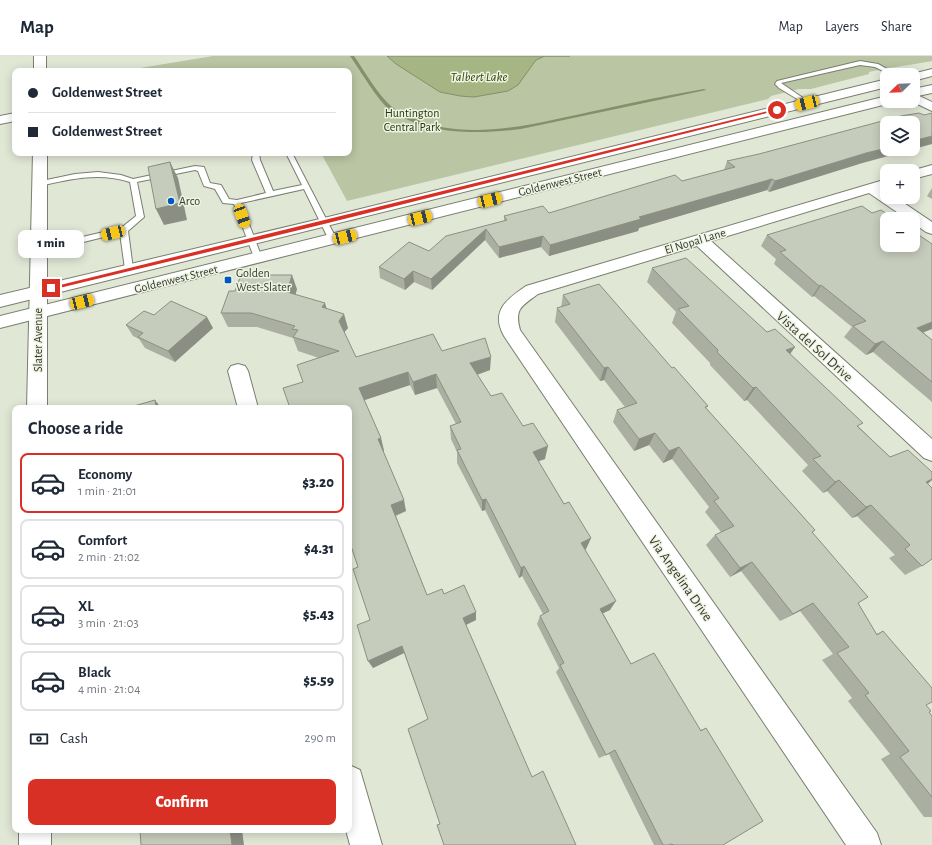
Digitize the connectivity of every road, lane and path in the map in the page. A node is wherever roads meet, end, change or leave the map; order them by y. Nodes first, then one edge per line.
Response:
1 (40, 56) edge
2 (40, 68) edge
3 (882, 68) edge
4 (932, 72) edge
5 (920, 75) edge
6 (880, 85) edge
7 (932, 89) edge
8 (920, 92) edge
9 (920, 101) edge
10 (880, 102) edge
11 (807, 103) junction
12 (932, 107) edge
13 (12, 118) edge
14 (0, 120) edge
15 (40, 156) edge
16 (256, 156) edge
17 (290, 156) edge
18 (932, 170) edge
19 (920, 173) edge
20 (133, 181) junction
21 (40, 184) junction
22 (880, 185) edge
23 (306, 186) junction
24 (871, 188) junction
25 (271, 194) junction
26 (237, 202) junction
27 (324, 223) junction
28 (932, 229) edge
29 (124, 230) junction
30 (699, 239) junction
31 (252, 240) junction
32 (332, 240) junction
33 (39, 250) junction
34 (258, 258) junction
35 (129, 269) junction
36 (38, 292) junction
37 (0, 301) edge
38 (509, 308) joint
39 (38, 313) junction
40 (0, 322) edge
41 (238, 370) dead end
42 (37, 405) edge
43 (247, 405) edge
44 (932, 452) edge
45 (352, 792) edge
46 (35, 833) edge
47 (34, 845) edge
48 (366, 845) edge
49 (865, 845) edge

1 - 2 main road
3 - 11 lane
4 - 5 main road
6 - 11 main road, Goldenwest Street
7 - 8 main road
9 - 12 main road
10 - 32 main road, Goldenwest Street
11 - 27 main road, Goldenwest Street
13 - 14 main road
15 - 21 main road, Slater Avenue
16 - 25 lane
17 - 23 lane
18 - 19 main road
20 - 21 lane
20 - 26 lane
20 - 29 lane
21 - 33 main road, Slater Avenue
22 - 24 main road, El Nopal Lane
23 - 25 lane
23 - 27 lane
24 - 28 main road
24 - 30 main road, El Nopal Lane
25 - 26 lane
26 - 31 lane
27 - 31 main road, Goldenwest Street
27 - 32 lane
29 - 33 lane
29 - 35 lane
30 - 38 main road, El Nopal Lane
30 - 44 main road, Vista del Sol Drive
31 - 34 lane
31 - 35 main road, Goldenwest Street
32 - 34 main road, Goldenwest Street
33 - 36 main road, Slater Avenue
34 - 39 main road, Goldenwest Street
35 - 36 main road, Goldenwest Street
36 - 37 main road, Goldenwest Street
36 - 39 main road, Slater Avenue
38 - 49 main road, Via Angelina Drive
39 - 40 main road, Goldenwest Street
39 - 42 main road, Slater Avenue
41 - 43 main road
45 - 48 main road
46 - 47 main road

